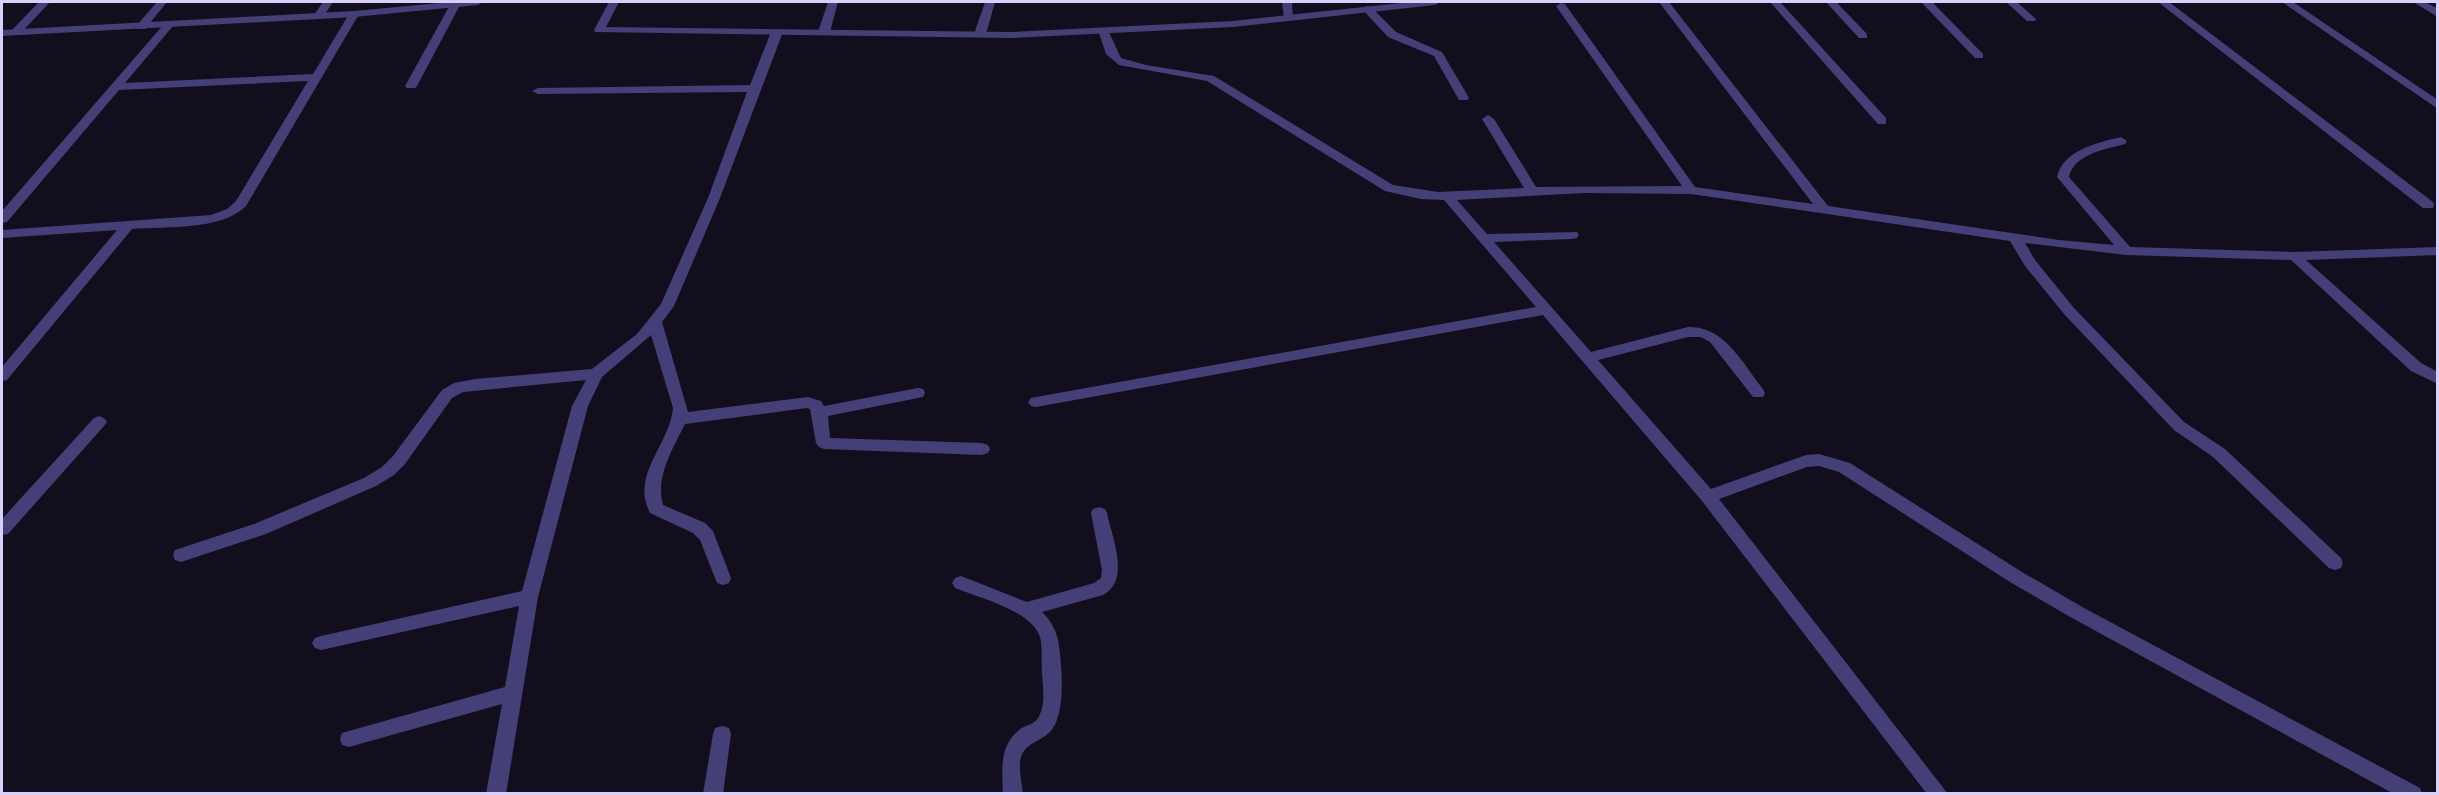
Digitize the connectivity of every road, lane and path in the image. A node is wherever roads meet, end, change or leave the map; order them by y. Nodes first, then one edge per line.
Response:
1 (45, 2) edge
2 (162, 2) edge
3 (328, 2) edge
4 (478, 2) edge
5 (614, 2) edge
6 (833, 2) edge
7 (990, 2) edge
8 (1287, 2) edge
9 (1418, 2) edge
10 (1435, 2) edge
11 (1664, 2) edge
12 (1775, 2) edge
13 (1832, 2) edge
14 (1926, 2) edge
15 (2011, 2) edge
16 (2163, 2) edge
17 (2287, 2) edge
18 (2418, 2) edge
19 (418, 5) edge
20 (455, 5) junction
21 (1561, 6) dead end
22 (1367, 9) junction
23 (354, 14) junction
24 (2438, 14) edge
25 (319, 15) junction
26 (1289, 18) junction
27 (2031, 20) dead end
28 (168, 26) junction
29 (141, 27) junction
30 (1103, 30) junction
31 (777, 32) junction
32 (824, 32) junction
33 (2, 33) edge
34 (15, 33) junction
35 (980, 34) junction
36 (1863, 36) dead end
37 (1979, 56) dead end
38 (316, 77) junction
39 (411, 86) dead end
40 (115, 87) junction
41 (754, 88) junction
42 (538, 91) dead end
43 (1463, 98) dead end
44 (2438, 106) edge
45 (1488, 119) dead end
46 (1881, 121) dead end
47 (2121, 141) dead end
48 (1691, 190) junction
49 (1532, 191) junction
50 (1448, 197) junction
51 (2428, 205) dead end
52 (1824, 210) junction
53 (2, 219) edge
54 (128, 225) junction
55 (2, 234) edge
56 (1572, 235) dead end
57 (1484, 238) junction
58 (2015, 238) junction
59 (2438, 250) edge
60 (2126, 251) junction
61 (2294, 256) junction
62 (1546, 310) junction
63 (655, 323) junction
64 (1588, 358) junction
65 (596, 374) junction
66 (2, 376) edge
67 (2438, 378) edge
68 (918, 393) dead end
69 (1758, 393) dead end
70 (1035, 402) dead end
71 (821, 412) junction
72 (680, 419) junction
73 (99, 422) dead end
74 (982, 449) dead end
75 (1708, 497) junction
76 (1099, 513) dead end
77 (2, 529) edge
78 (181, 555) dead end
79 (2335, 563) dead end
80 (723, 578) dead end
81 (961, 583) dead end
82 (529, 597) junction
83 (1027, 609) junction
84 (321, 643) dead end
85 (513, 693) junction
86 (722, 734) dead end
87 (349, 739) dead end
88 (1013, 793) edge
89 (496, 794) edge
90 (713, 794) edge
91 (1006, 794) edge
92 (1020, 794) edge
93 (1939, 794) edge
94 (2413, 794) edge

1 - 34 street
2 - 29 street
3 - 25 street
4 - 20 street
5 - 31 street
6 - 32 street
7 - 35 street
8 - 26 street
9 - 10 street
9 - 22 street
11 - 52 street
12 - 46 street
13 - 36 street
14 - 37 street
15 - 27 street
16 - 51 street
17 - 44 street
18 - 24 street
19 - 20 street
19 - 23 street
20 - 39 street
21 - 48 street
22 - 26 street
22 - 43 street
23 - 25 street
23 - 38 street
25 - 28 street
26 - 30 street
28 - 29 street
28 - 40 street
29 - 34 street
30 - 35 street
30 - 50 street
31 - 32 street
31 - 41 street
32 - 35 street
33 - 34 street
38 - 40 street
38 - 54 street
40 - 53 street
41 - 42 street
41 - 63 street
45 - 49 street
47 - 60 street
48 - 49 street
48 - 52 street
49 - 50 street
50 - 57 street
52 - 58 street
54 - 55 street
54 - 66 street
56 - 57 street
57 - 62 street
58 - 60 street
58 - 79 street
59 - 61 street
60 - 61 street
61 - 67 street
62 - 64 street
62 - 70 street
63 - 65 street
63 - 72 street
64 - 69 street
64 - 75 street
65 - 78 street
65 - 82 street
68 - 71 street
71 - 72 street
71 - 74 street
72 - 80 street
73 - 77 street
75 - 93 street
75 - 94 street
76 - 83 street
81 - 83 street
82 - 84 street
82 - 85 street
83 - 88 street
85 - 87 street
85 - 89 street
86 - 90 street
88 - 91 street
88 - 92 street

